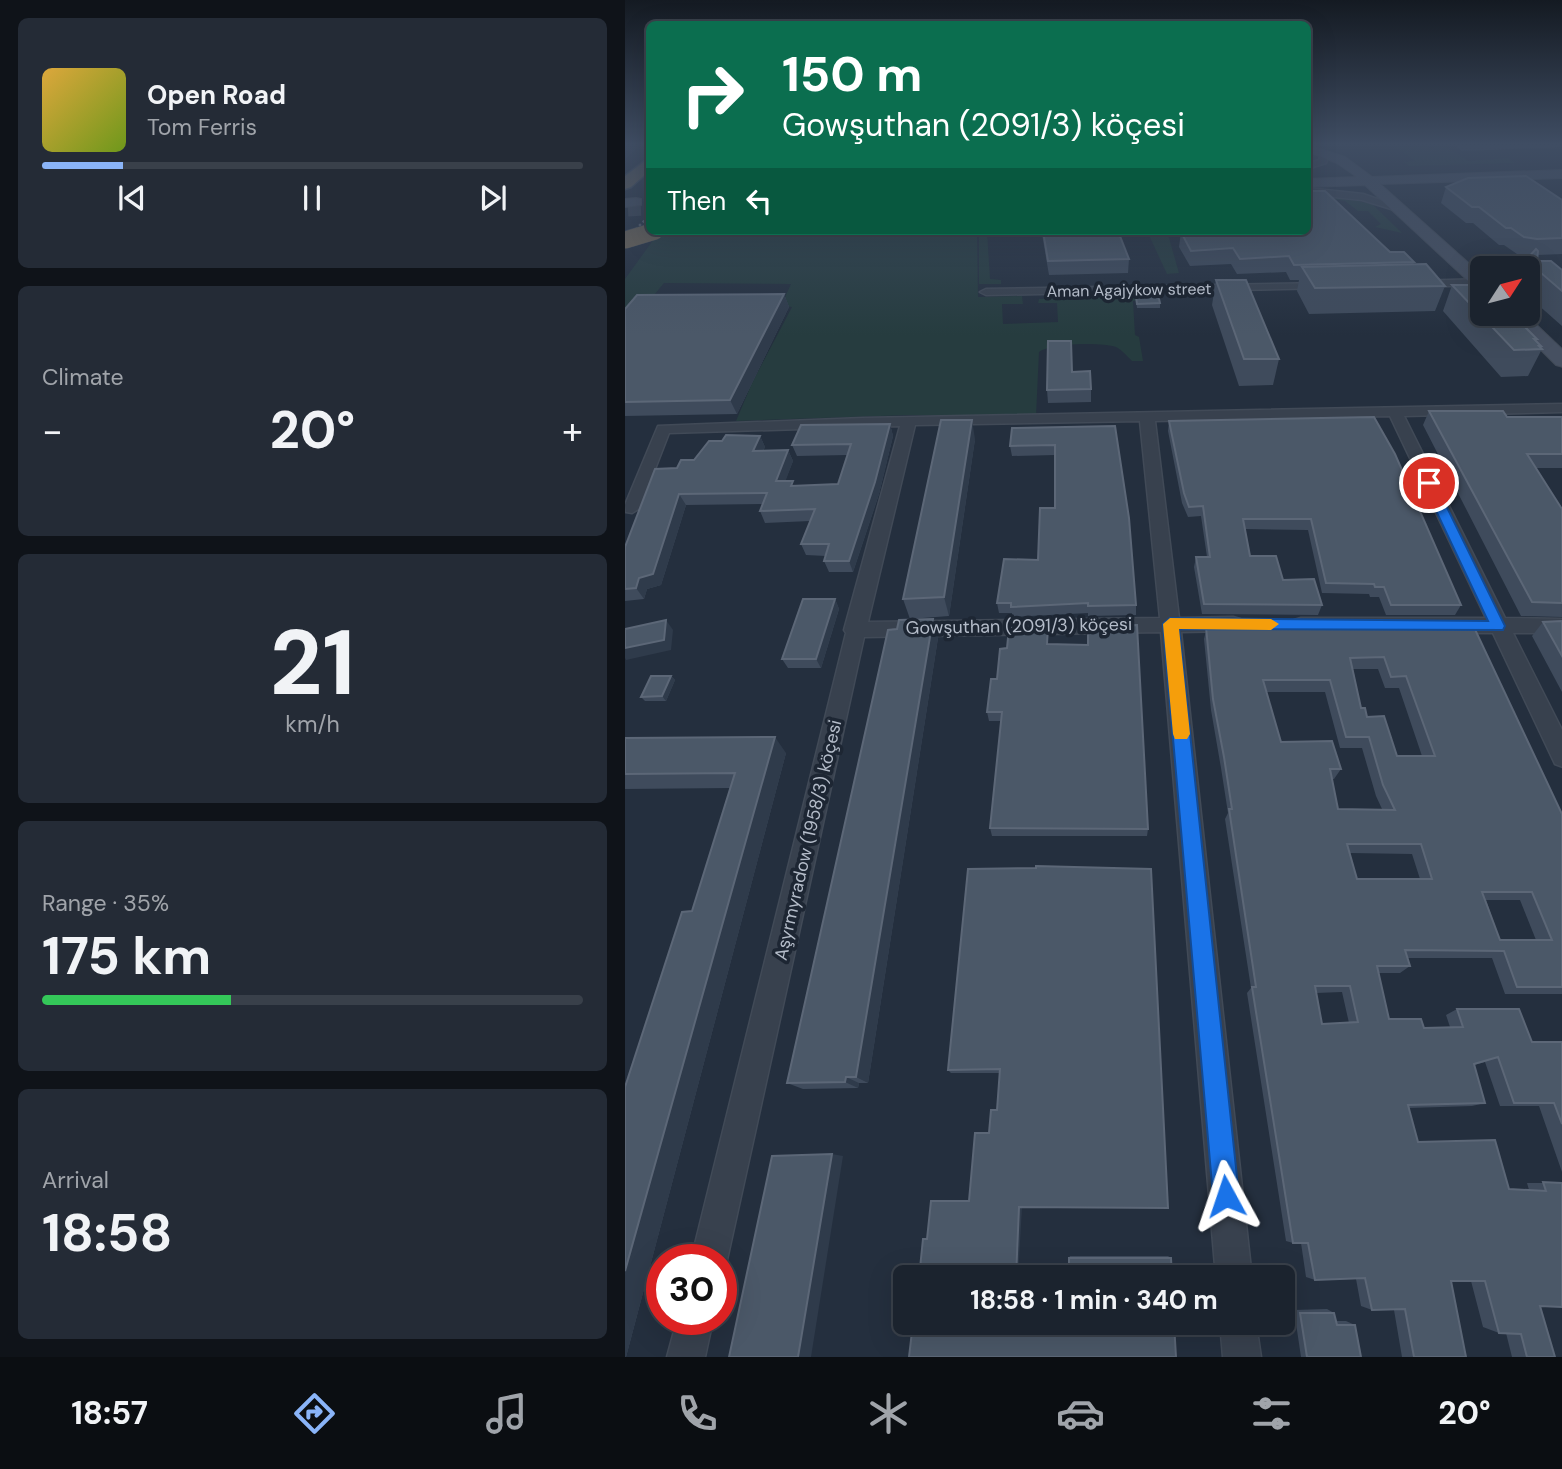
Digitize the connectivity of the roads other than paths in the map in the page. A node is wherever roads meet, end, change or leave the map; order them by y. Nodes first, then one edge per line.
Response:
1 (1401, 209) edge
2 (646, 234) edge
3 (625, 240) edge
4 (1470, 272) edge
5 (1470, 283) edge
6 (1397, 284) edge
7 (1342, 286) edge
8 (986, 292) dead end
9 (1526, 326) edge
10 (1562, 361) edge
11 (1562, 408) edge
12 (1395, 412) junction
13 (1147, 417) junction
14 (909, 421) junction
15 (632, 508) dead end
16 (1170, 624) junction
17 (1252, 624) edge
18 (1279, 625) edge
19 (1498, 626) junction
20 (1562, 626) edge
21 (854, 630) junction
22 (1562, 757) edge
23 (713, 1244) edge
24 (1233, 1265) edge
25 (691, 1335) edge
26 (1239, 1335) edge
27 (686, 1357) edge
28 (1242, 1357) edge

1 - 4 main road
2 - 3 highway, bridge
5 - 6 street
7 - 8 street, Aman Agajykow street
9 - 10 main road
11 - 12 street
12 - 13 street
12 - 19 street
13 - 14 street
13 - 16 street
14 - 15 street
14 - 21 street, Aşyrmyradow (1958/3) köçesi
16 - 17 street, Gowşuthan (2091/3) köçesi
16 - 21 street, Gowşuthan (2091/3) köçesi
16 - 24 street
18 - 19 street
19 - 20 street
19 - 22 street
21 - 23 street, Aşyrmyradow (1958/3) köçesi
25 - 27 street
26 - 28 street

